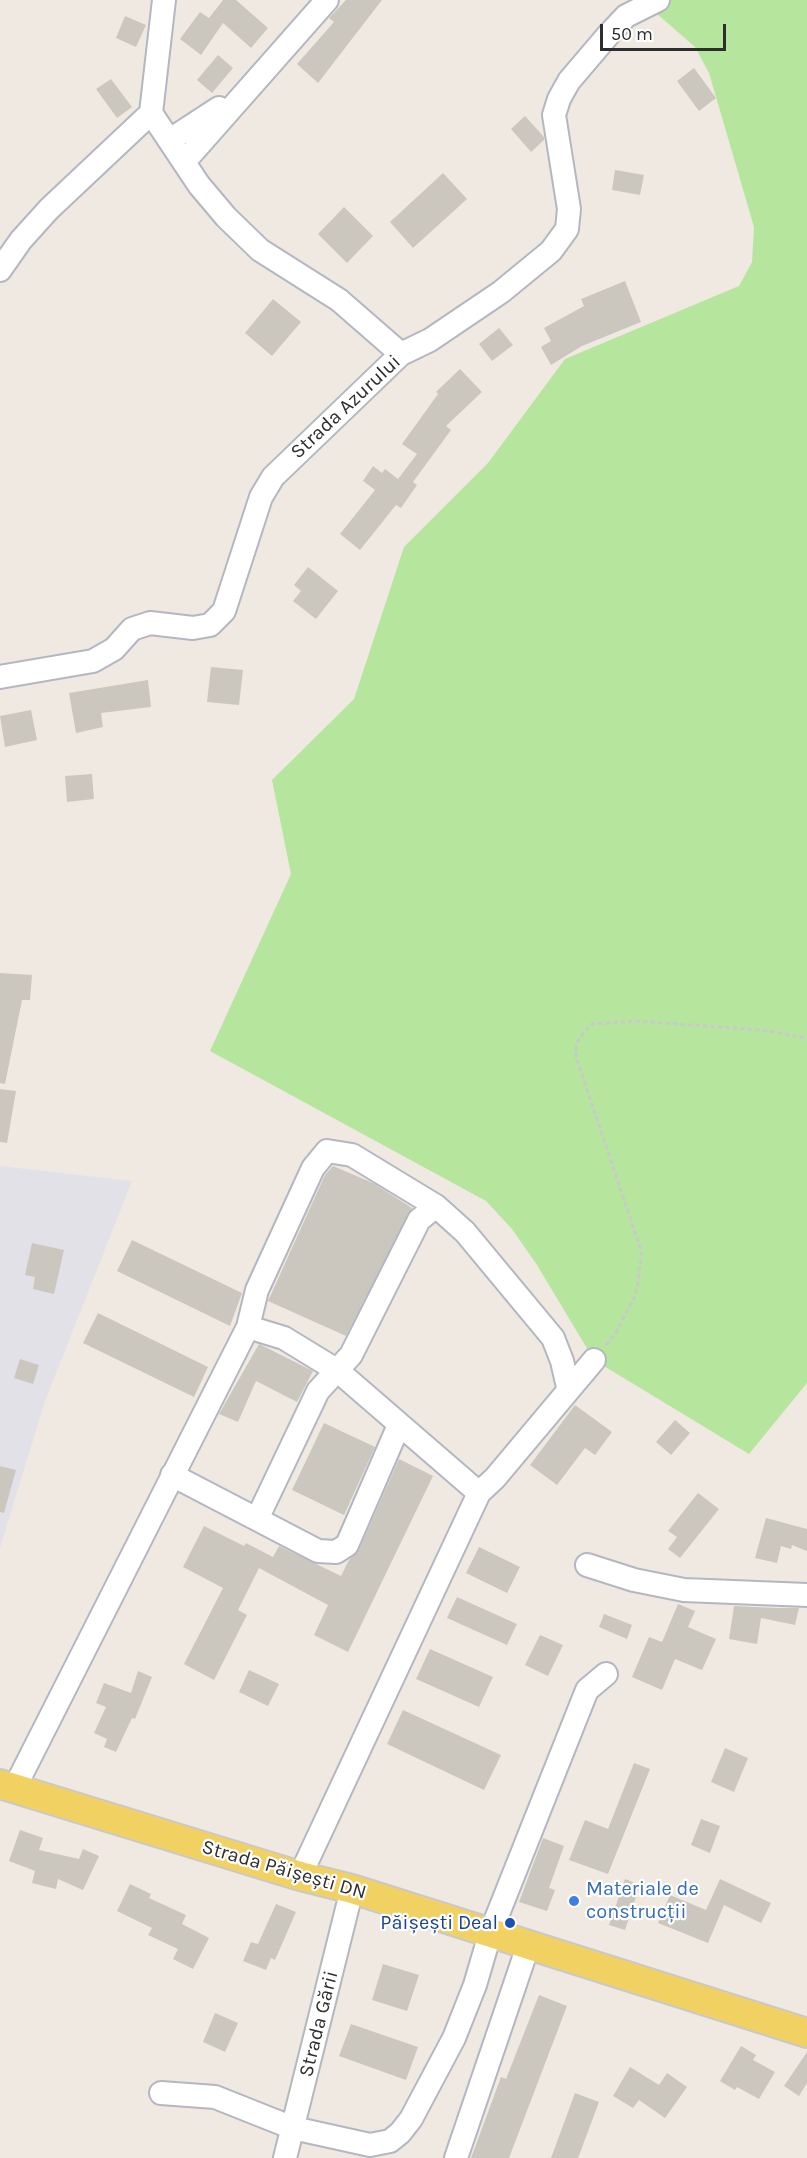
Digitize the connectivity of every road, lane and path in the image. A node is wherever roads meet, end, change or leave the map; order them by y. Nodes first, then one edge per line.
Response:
1 (164, 0) edge
2 (327, 0) edge
3 (658, 0) edge
4 (289, 28) dead end
5 (151, 113) junction
6 (170, 140) junction
7 (184, 162) junction
8 (0, 270) edge
9 (401, 354) junction
10 (0, 677) edge
11 (807, 1038) edge
12 (436, 1206) junction
13 (248, 1327) junction
14 (594, 1360) joint
15 (338, 1371) junction
16 (568, 1388) junction
17 (399, 1425) junction
18 (172, 1475) junction
19 (479, 1493) junction
20 (258, 1517) junction
21 (587, 1565) dead end
22 (807, 1594) edge
23 (606, 1674) dead end
24 (7, 1787) edge
25 (300, 1876) junction
26 (352, 1889) junction
27 (490, 1934) junction
28 (528, 1947) junction
29 (807, 2033) edge
30 (161, 2093) dead end
31 (293, 2128) junction
32 (285, 2158) edge
33 (456, 2158) edge

1 - 5 street
2 - 7 street
3 - 9 street, Strada Azurului
4 - 6 street
5 - 6 street
5 - 8 street
6 - 7 street
7 - 9 street
9 - 10 street, Strada Azurului
11 - 14 path
12 - 13 street
12 - 15 street
12 - 16 street
13 - 15 street
13 - 18 street
14 - 16 street
15 - 17 street
15 - 20 street
16 - 19 street
17 - 19 street
17 - 20 street
18 - 20 street
18 - 24 street
19 - 25 street
21 - 22 street
23 - 27 street
24 - 25 main road, Strada Păișești DN
25 - 26 main road, Strada Păișești DN
26 - 27 main road, Strada Păișești DN
26 - 31 street, Strada Gării
27 - 28 main road, Strada Păișești DN
27 - 31 street
28 - 29 main road, Strada Păișești DN
28 - 33 street
30 - 31 street
31 - 32 street, Strada Gării

